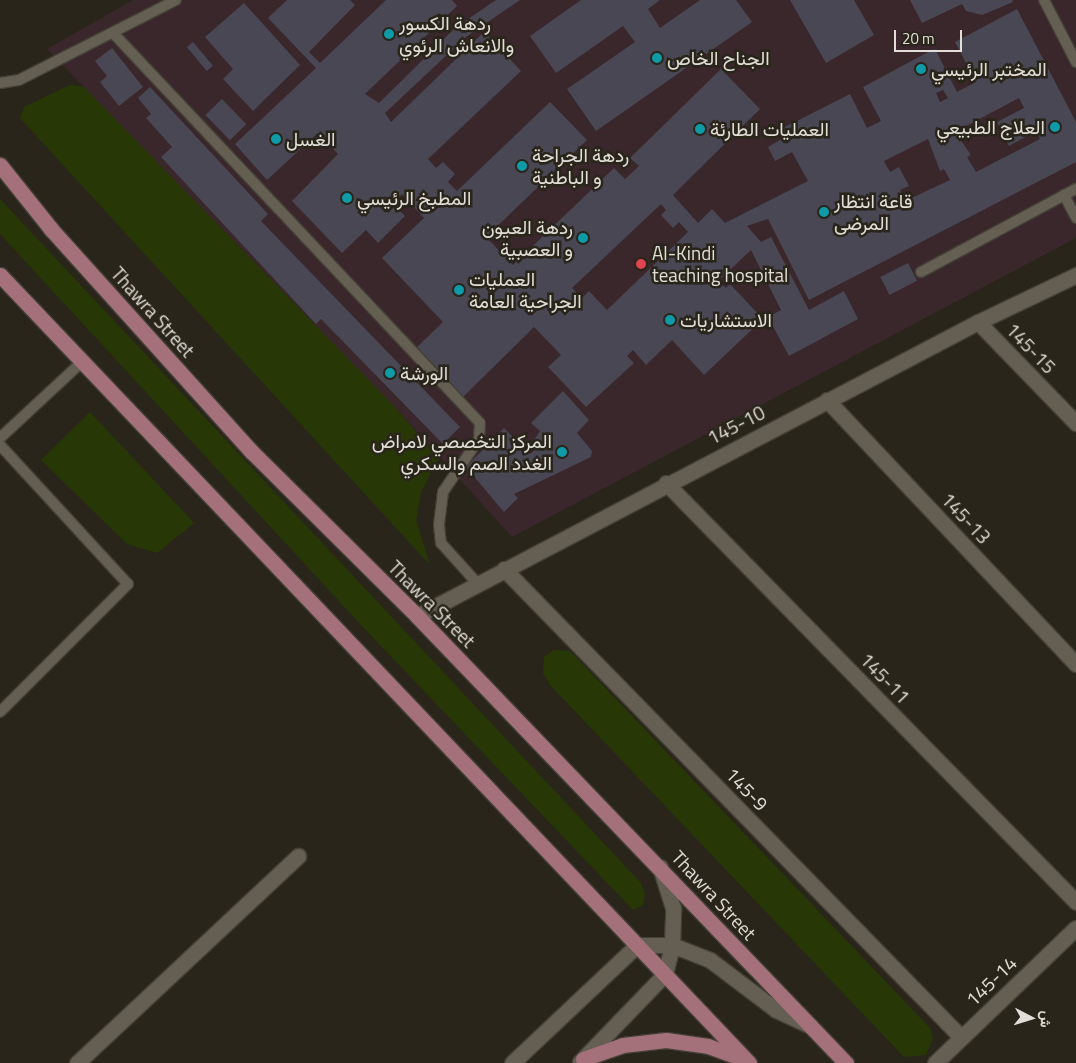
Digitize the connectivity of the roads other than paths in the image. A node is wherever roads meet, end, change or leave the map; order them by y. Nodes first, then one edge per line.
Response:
1 (176, 0) edge
2 (1044, 0) edge
3 (114, 34) junction
4 (1076, 62) edge
5 (0, 83) edge
6 (0, 165) edge
7 (1076, 188) edge
8 (1064, 195) junction
9 (1076, 218) edge
10 (921, 272) dead end
11 (0, 275) edge
12 (1076, 275) edge
13 (978, 322) junction
14 (82, 361) junction
15 (827, 400) junction
16 (1076, 423) edge
17 (0, 438) edge
18 (0, 446) edge
19 (666, 483) junction
20 (504, 570) junction
21 (477, 583) junction
22 (417, 616) junction
23 (1076, 664) edge
24 (0, 712) edge
25 (298, 856) dead end
26 (660, 867) junction
27 (1076, 902) edge
28 (1076, 928) edge
29 (637, 945) junction
30 (672, 945) junction
31 (665, 974) junction
32 (810, 1026) junction
33 (961, 1037) junction
34 (581, 1061) edge
35 (749, 1062) edge
36 (77, 1063) edge
37 (512, 1063) edge
38 (846, 1063) edge
39 (935, 1063) edge

1 - 3 lane
2 - 4 lane
3 - 5 lane
3 - 21 lane
6 - 22 main road, Thawra Street
7 - 8 lane
8 - 9 lane
8 - 10 lane
11 - 14 main road
12 - 13 street, 145-10
13 - 15 street, 145-10
13 - 16 street, 145-15
14 - 17 lane
14 - 29 main road
15 - 19 street, 145-10
15 - 23 street, 145-13
18 - 24 lane
19 - 20 street, 145-10
19 - 27 street, 145-11
20 - 21 street, 145-10
20 - 33 street, 145-9
21 - 22 street, 145-10
22 - 26 main road, Thawra Street
25 - 36 street
26 - 30 street
26 - 32 main road, Thawra Street
28 - 33 street, 145-14
29 - 30 street
29 - 31 main road
29 - 37 street
30 - 31 street
30 - 32 street
31 - 34 street
31 - 35 main road
32 - 38 main road, Thawra Street
33 - 39 street, 145-14
34 - 35 main road

